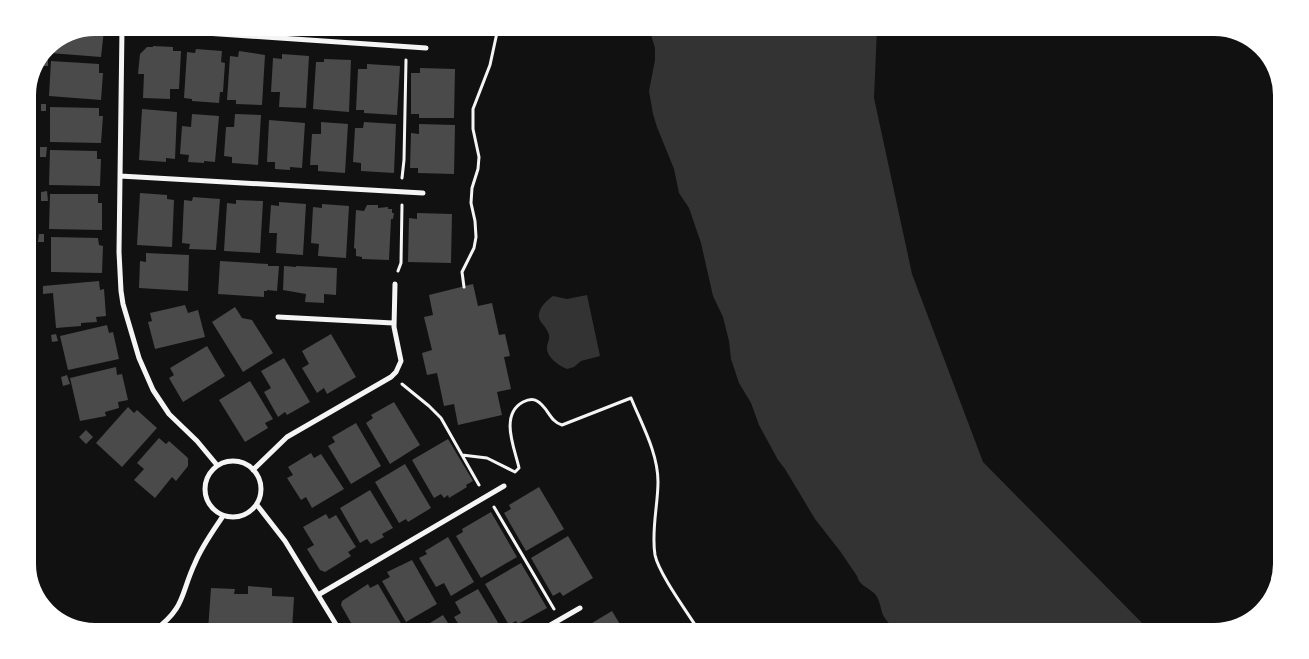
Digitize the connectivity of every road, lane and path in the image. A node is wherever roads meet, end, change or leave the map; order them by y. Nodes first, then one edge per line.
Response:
1 (122, 36) edge
2 (247, 36) edge
3 (496, 36) edge
4 (406, 47) junction
5 (426, 48) dead end
6 (120, 176) junction
7 (397, 192) junction
8 (424, 193) dead end
9 (395, 284) joint
10 (464, 287) dead end
11 (278, 318) dead end
12 (394, 323) junction
13 (393, 375) junction
14 (462, 455) junction
15 (218, 466) junction
16 (253, 470) junction
17 (504, 486) dead end
18 (486, 496) junction
19 (257, 505) junction
20 (223, 516) junction
21 (318, 595) junction
22 (580, 608) dead end
23 (560, 620) junction
24 (164, 623) edge
25 (335, 623) edge
26 (555, 623) edge
27 (694, 623) edge

1 - 6 street
2 - 4 street
3 - 10 path
4 - 5 street
4 - 7 path
6 - 7 street
6 - 15 street
7 - 8 street
7 - 9 path
9 - 12 street
11 - 12 street
12 - 13 street
13 - 14 path
13 - 16 street
14 - 18 path
14 - 27 path
15 - 16 street
15 - 20 street
16 - 19 street
17 - 18 street
18 - 21 street
18 - 23 path
19 - 20 street
19 - 21 street
20 - 24 street
21 - 25 street
22 - 23 street
23 - 26 street

